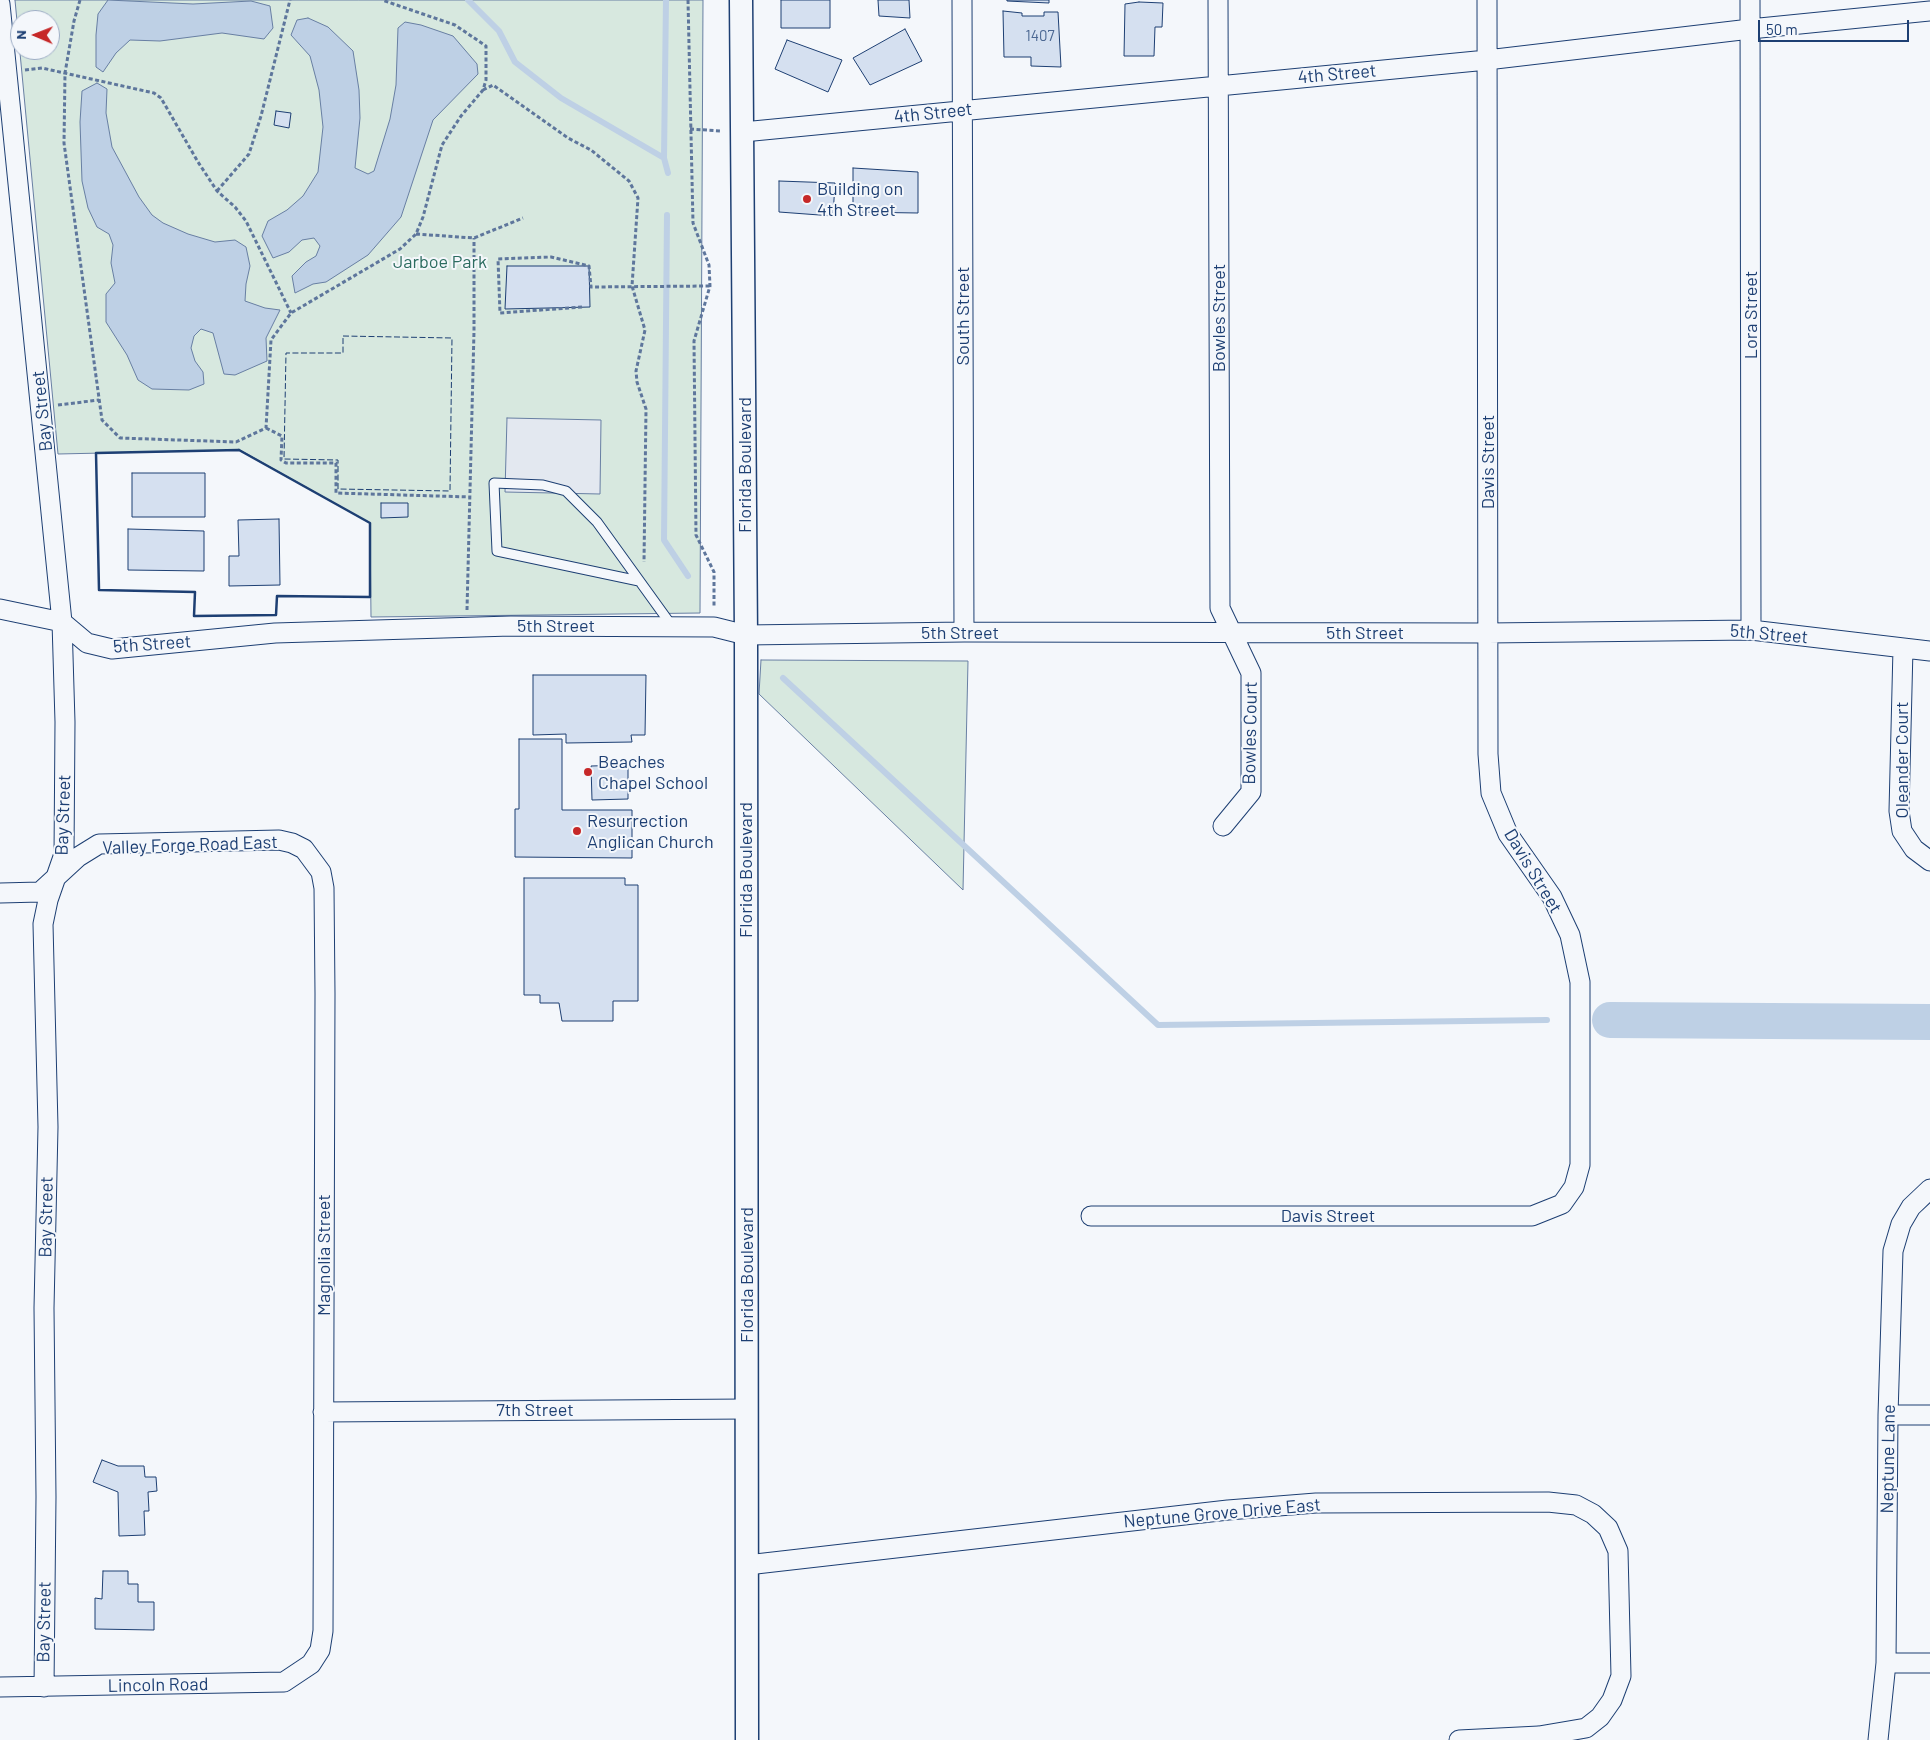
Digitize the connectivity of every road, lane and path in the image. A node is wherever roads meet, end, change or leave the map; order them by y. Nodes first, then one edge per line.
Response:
1 (80, 0) edge
2 (290, 0) edge
3 (382, 0) edge
4 (688, 0) edge
5 (741, 0) edge
6 (962, 0) edge
7 (1218, 0) edge
8 (1487, 0) edge
9 (1750, 0) edge
10 (0, 4) edge
11 (1930, 11) edge
12 (1750, 29) junction
13 (1487, 60) junction
14 (7, 72) junction
15 (65, 73) junction
16 (1218, 86) junction
17 (483, 90) junction
18 (962, 110) junction
19 (6, 123) edge
20 (690, 129) junction
21 (743, 132) junction
22 (217, 191) junction
23 (523, 218) dead end
24 (416, 234) junction
25 (474, 238) junction
26 (632, 286) junction
27 (710, 286) junction
28 (582, 307) dead end
29 (291, 312) junction
30 (98, 400) junction
31 (42, 408) junction
32 (266, 428) junction
33 (470, 497) junction
34 (641, 584) junction
35 (0, 610) edge
36 (62, 622) junction
37 (672, 626) junction
38 (714, 627) junction
39 (466, 628) junction
40 (1751, 630) junction
41 (964, 632) junction
42 (1488, 633) junction
43 (1234, 634) junction
44 (746, 635) junction
45 (1903, 648) junction
46 (1930, 651) edge
47 (1223, 826) dead end
48 (304, 849) joint
49 (1930, 861) edge
50 (56, 878) junction
51 (0, 893) edge
52 (1930, 1189) edge
53 (1091, 1216) dead end
54 (747, 1409) junction
55 (323, 1412) junction
56 (1888, 1415) junction
57 (1930, 1415) edge
58 (747, 1565) junction
59 (1886, 1663) junction
60 (1930, 1663) edge
61 (311, 1664) joint
62 (0, 1687) edge
63 (44, 1687) junction
64 (747, 1740) edge
65 (1459, 1740) edge
66 (1878, 1740) edge

1 - 15 path
2 - 22 path
3 - 17 path
4 - 20 path
5 - 21 street, Florida Boulevard
6 - 18 street, South Street
7 - 16 street, Bowles Street
8 - 13 street, Davis Street
9 - 12 street, Lora Street
10 - 14 street, Bay Street
11 - 12 street, 4th Street
12 - 13 street, 4th Street
12 - 40 street, Lora Street
13 - 16 street, 4th Street
13 - 42 street, Davis Street
14 - 15 path
14 - 19 street, Bay Street
15 - 22 path
15 - 30 path
16 - 18 street, 4th Street
16 - 43 street, Bowles Street
17 - 24 path
17 - 26 path
18 - 21 street, 4th Street
18 - 41 street, South Street
19 - 31 street, Bay Street
20 - 21 path
20 - 27 path
21 - 44 street, Florida Boulevard
22 - 29 path
23 - 25 path
24 - 25 path
24 - 29 path
25 - 33 path
26 - 27 path
26 - 28 path
26 - 34 path
27 - 38 path
29 - 32 path
30 - 31 path
30 - 32 path
31 - 36 street, Bay Street
32 - 33 path
33 - 39 path
34 - 34 lane
34 - 37 lane
35 - 36 street, 5th Street
36 - 39 street, 5th Street
36 - 50 street, Bay Street
37 - 38 street, 5th Street
37 - 39 street, 5th Street
38 - 44 street, 5th Street
40 - 42 street, 5th Street
40 - 45 street, 5th Street
41 - 43 street, 5th Street
41 - 44 street, 5th Street
42 - 43 street, 5th Street
42 - 53 street, Davis Street
43 - 47 street, Bowles Court
44 - 54 street, Florida Boulevard
45 - 46 street, 5th Street
45 - 49 street, Oleander Court
48 - 50 street, Valley Forge Road East
48 - 55 street, Magnolia Street
50 - 51 street, Valley Forge Road East
50 - 63 street, Bay Street
52 - 56 street, Neptune Lane
54 - 55 street, 7th Street
54 - 58 street, Florida Boulevard
55 - 61 street, Magnolia Street
56 - 57 street
56 - 59 street, Neptune Lane
58 - 64 street, Florida Boulevard
58 - 65 street, Neptune Grove Drive East
59 - 60 street
59 - 66 street, Neptune Lane
61 - 63 street, Lincoln Road
62 - 63 street, Lincoln Road

